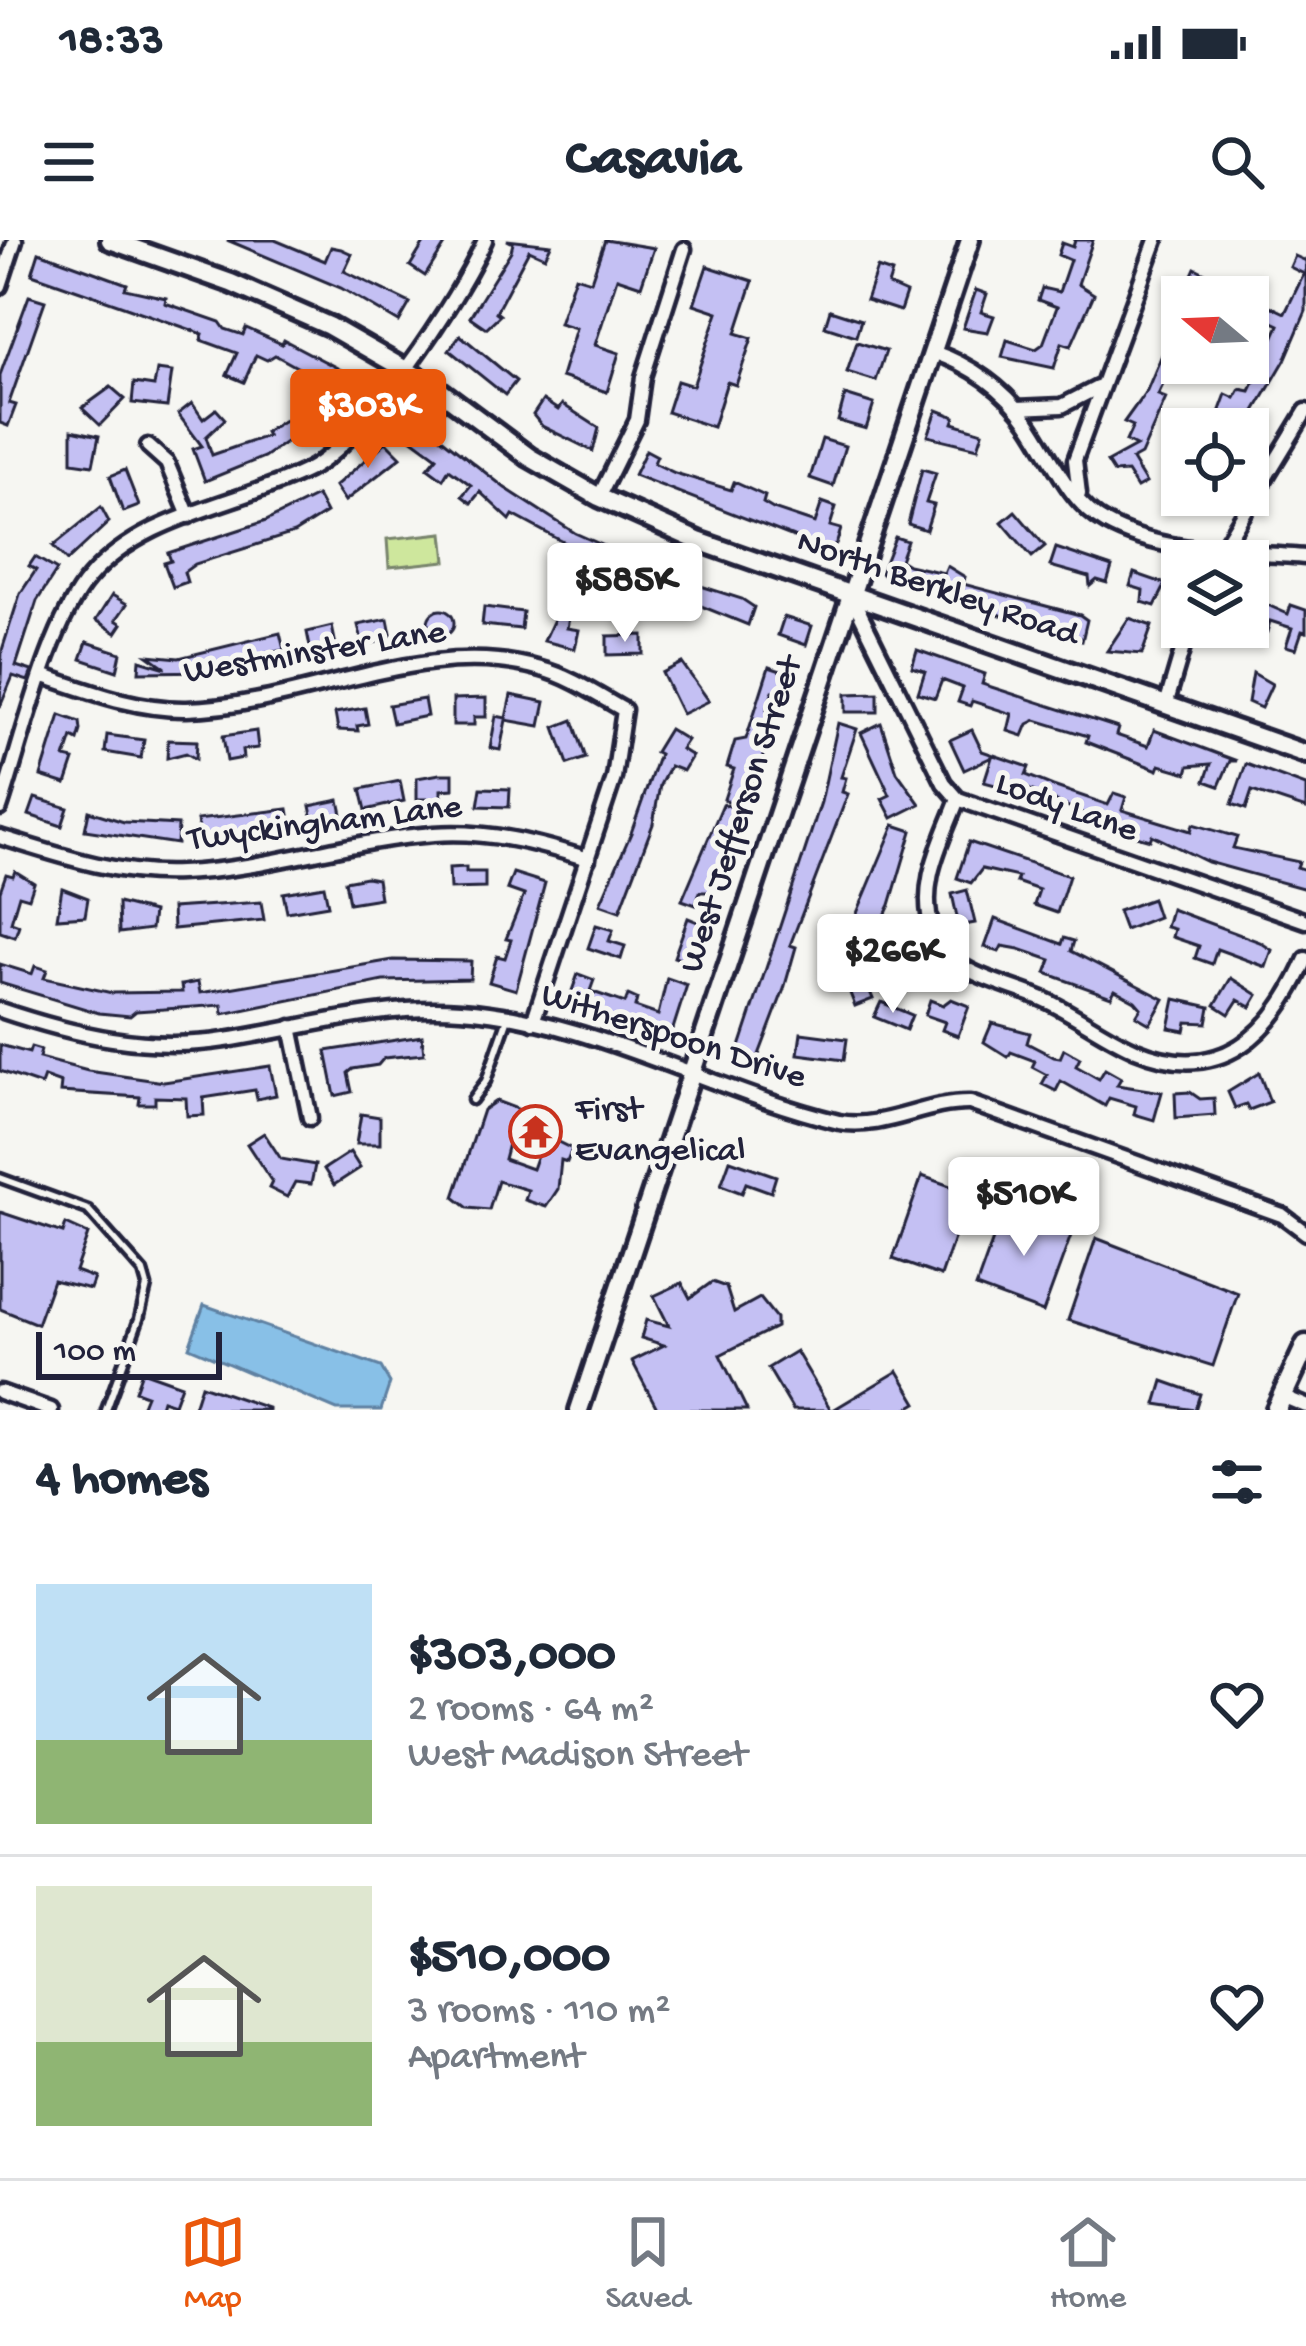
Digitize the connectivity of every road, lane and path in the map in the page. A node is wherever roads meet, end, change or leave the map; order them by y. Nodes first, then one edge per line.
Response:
1 (15, 240) edge
2 (110, 240) edge
3 (485, 240) edge
4 (970, 240) edge
5 (1156, 240) edge
6 (684, 249) dead end
7 (0, 286) edge
8 (933, 352) junction
9 (404, 368) junction
10 (1101, 382) junction
11 (1017, 408) junction
12 (1306, 411) edge
13 (148, 446) dead end
14 (598, 497) junction
15 (1082, 502) junction
16 (189, 516) junction
17 (1226, 540) edge
18 (1161, 541) edge
19 (1269, 556) edge
20 (1306, 557) edge
21 (851, 595) junction
22 (1183, 648) edge
23 (44, 676) junction
24 (1166, 705) junction
25 (1306, 754) edge
26 (958, 799) junction
27 (0, 808) edge
28 (0, 837) edge
29 (588, 859) junction
30 (1306, 922) edge
31 (938, 941) junction
32 (913, 955) dead end
33 (1306, 958) edge
34 (0, 1010) edge
35 (508, 1018) junction
36 (533, 1022) junction
37 (291, 1027) junction
38 (692, 1074) junction
39 (472, 1100) dead end
40 (310, 1118) dead end
41 (0, 1178) edge
42 (1306, 1232) edge
43 (1306, 1345) edge
44 (0, 1392) edge
45 (1279, 1403) edge
46 (1306, 1406) edge
47 (50, 1410) edge
48 (106, 1410) edge
49 (579, 1410) edge

1 - 7 street
2 - 9 street, North Berkley Road
3 - 9 street
4 - 8 street, West Jefferson Street
5 - 10 street
6 - 14 street
8 - 11 street
8 - 21 street, West Jefferson Street
9 - 14 street, North Berkley Road
9 - 16 street
10 - 11 street
10 - 15 street
11 - 15 street
12 - 17 street
13 - 16 street
14 - 21 street, North Berkley Road
15 - 18 street
16 - 23 street
19 - 20 street
21 - 24 street, North Berkley Road
21 - 26 street, Lody Lane
21 - 38 street, West Jefferson Street
22 - 24 street
23 - 27 street
23 - 29 street, Westminster Lane
24 - 25 street, North Berkley Road
26 - 30 street, Lody Lane
26 - 31 street
28 - 29 street, Twyckingham Lane
29 - 36 street, Westminster Lane
31 - 32 street
31 - 33 street
34 - 37 street, Witherspoon Drive
35 - 36 street, Witherspoon Drive
35 - 37 street, Witherspoon Drive
35 - 39 lane
36 - 38 street, Witherspoon Drive
37 - 40 street
38 - 42 street, Witherspoon Drive
38 - 49 street, West Jefferson Street
41 - 48 lane
43 - 45 main road
44 - 47 street
45 - 46 street

